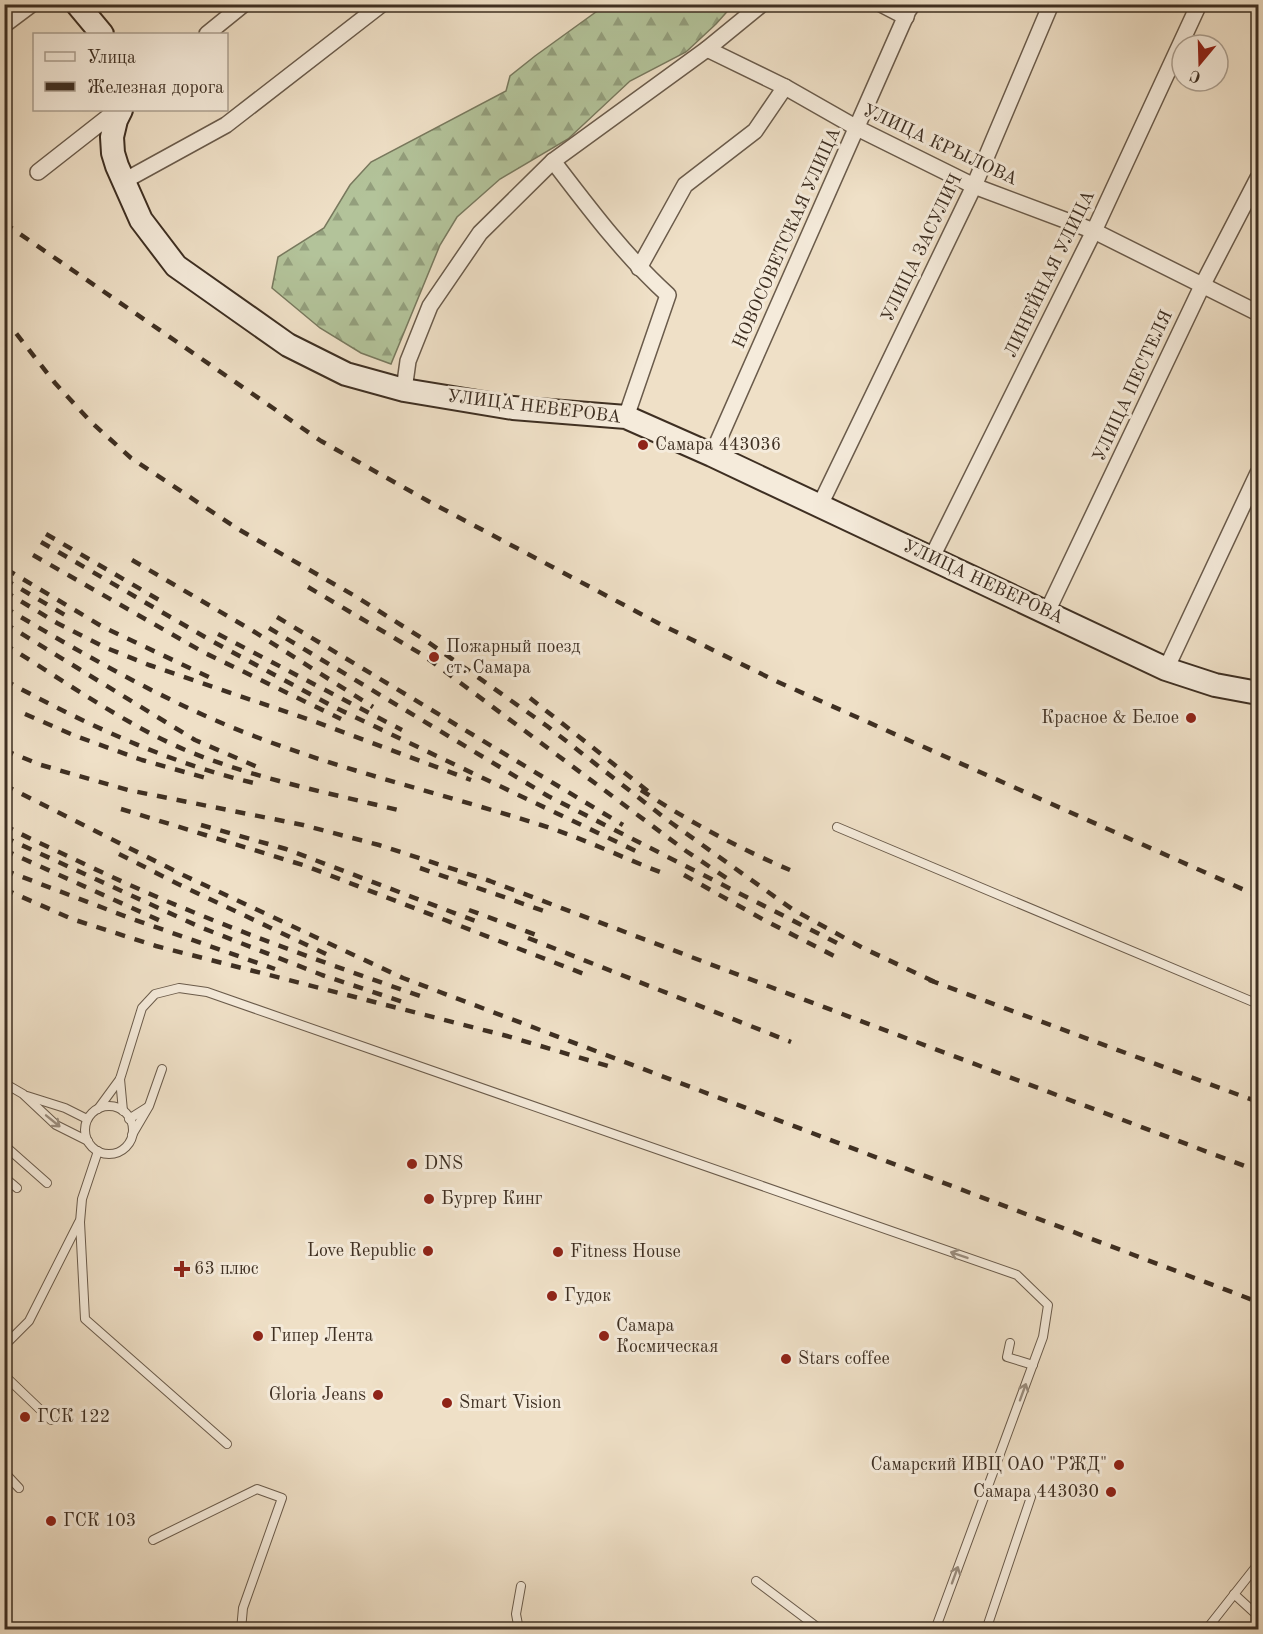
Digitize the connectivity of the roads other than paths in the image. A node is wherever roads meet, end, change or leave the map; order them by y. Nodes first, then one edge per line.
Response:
1 (32, 4) edge
2 (76, 4) edge
3 (244, 4) edge
4 (382, 4) edge
5 (762, 4) edge
6 (881, 4) edge
7 (1051, 4) edge
8 (1199, 4) edge
9 (909, 11) edge
10 (4, 26) edge
11 (101, 33) edge
12 (208, 33) edge
13 (707, 49) junction
14 (785, 87) junction
15 (116, 111) edge
16 (120, 111) edge
17 (857, 128) junction
18 (553, 161) junction
19 (38, 172) dead end
20 (1258, 178) edge
21 (123, 181) junction
22 (974, 186) junction
23 (1094, 231) junction
24 (639, 268) junction
25 (1203, 285) junction
26 (1258, 313) edge
27 (404, 390) junction
28 (626, 417) junction
29 (712, 455) junction
30 (1258, 473) edge
31 (820, 505) junction
32 (931, 559) junction
33 (1047, 612) junction
34 (1166, 669) junction
35 (1258, 693) edge
36 (837, 827) dead end
37 (1258, 1004) edge
38 (162, 1069) dead end
39 (120, 1079) junction
40 (4, 1083) edge
41 (23, 1094) junction
42 (149, 1106) junction
43 (98, 1108) junction
44 (123, 1111) junction
45 (87, 1119) junction
46 (129, 1119) junction
47 (130, 1139) junction
48 (88, 1141) junction
49 (4, 1145) edge
50 (98, 1151) junction
51 (4, 1178) edge
52 (47, 1182) dead end
53 (17, 1188) dead end
54 (80, 1222) junction
55 (1010, 1343) dead end
56 (4, 1346) edge
57 (1033, 1365) junction
58 (4, 1375) edge
59 (51, 1420) dead end
60 (227, 1444) dead end
61 (4, 1472) edge
62 (19, 1488) dead end
63 (1031, 1497) dead end
64 (153, 1540) dead end
65 (1258, 1564) edge
66 (756, 1581) dead end
67 (521, 1586) dead end
68 (1234, 1594) junction
69 (1258, 1616) edge
70 (241, 1629) edge
71 (519, 1629) edge
72 (821, 1629) edge
73 (935, 1629) edge
74 (986, 1629) edge
75 (1206, 1629) edge

1 - 10 street
2 - 11 street
3 - 12 street
4 - 21 street
5 - 13 street
6 - 9 street
7 - 22 street, УЛИЦА ЗАСУЛИЧ
8 - 23 street, ЛИНЕЙНАЯ УЛИЦА
9 - 17 street, НОВОСОВЕТСКАЯ УЛИЦА
13 - 14 street, УЛИЦА КРЫЛОВА
13 - 18 street
14 - 17 street, УЛИЦА КРЫЛОВА
14 - 24 street
15 - 19 street
16 - 21 street, УЛИЦА НЕВЕРОВА
17 - 22 street, УЛИЦА КРЫЛОВА
17 - 29 street, НОВОСОВЕТСКАЯ УЛИЦА
18 - 24 street
18 - 27 street
20 - 25 street, УЛИЦА ПЕСТЕЛЯ
21 - 27 street, УЛИЦА НЕВЕРОВА
22 - 23 street, УЛИЦА КРЫЛОВА
22 - 31 street, УЛИЦА ЗАСУЛИЧ
23 - 25 street, УЛИЦА КРЫЛОВА
23 - 32 street, ЛИНЕЙНАЯ УЛИЦА
24 - 28 street
25 - 26 street, УЛИЦА КРЫЛОВА
25 - 33 street, УЛИЦА ПЕСТЕЛЯ
27 - 28 street, УЛИЦА НЕВЕРОВА
28 - 29 street, УЛИЦА НЕВЕРОВА
29 - 31 street, УЛИЦА НЕВЕРОВА
30 - 34 street
31 - 32 street, УЛИЦА НЕВЕРОВА
32 - 33 street, УЛИЦА НЕВЕРОВА
33 - 34 street, УЛИЦА НЕВЕРОВА
34 - 35 street, УЛИЦА НЕВЕРОВА
36 - 37 lane
38 - 42 lane
39 - 43 lane
39 - 44 lane
57 -> 39 lane
40 - 41 lane
41 - 45 lane
41 -> 48 lane
42 - 46 lane
42 - 47 lane
43 - 44 lane
43 - 45 lane
44 - 46 lane
45 - 48 lane
46 - 47 lane
47 - 50 lane
48 - 50 lane
49 - 52 lane
50 - 54 lane
51 - 53 lane
54 - 56 lane
54 - 60 lane
55 - 57 lane
73 -> 57 lane
58 - 59 lane
61 - 62 lane
63 - 74 lane
64 - 70 lane
65 - 68 lane
66 - 72 lane
67 - 71 lane
68 - 69 lane
68 - 75 lane

